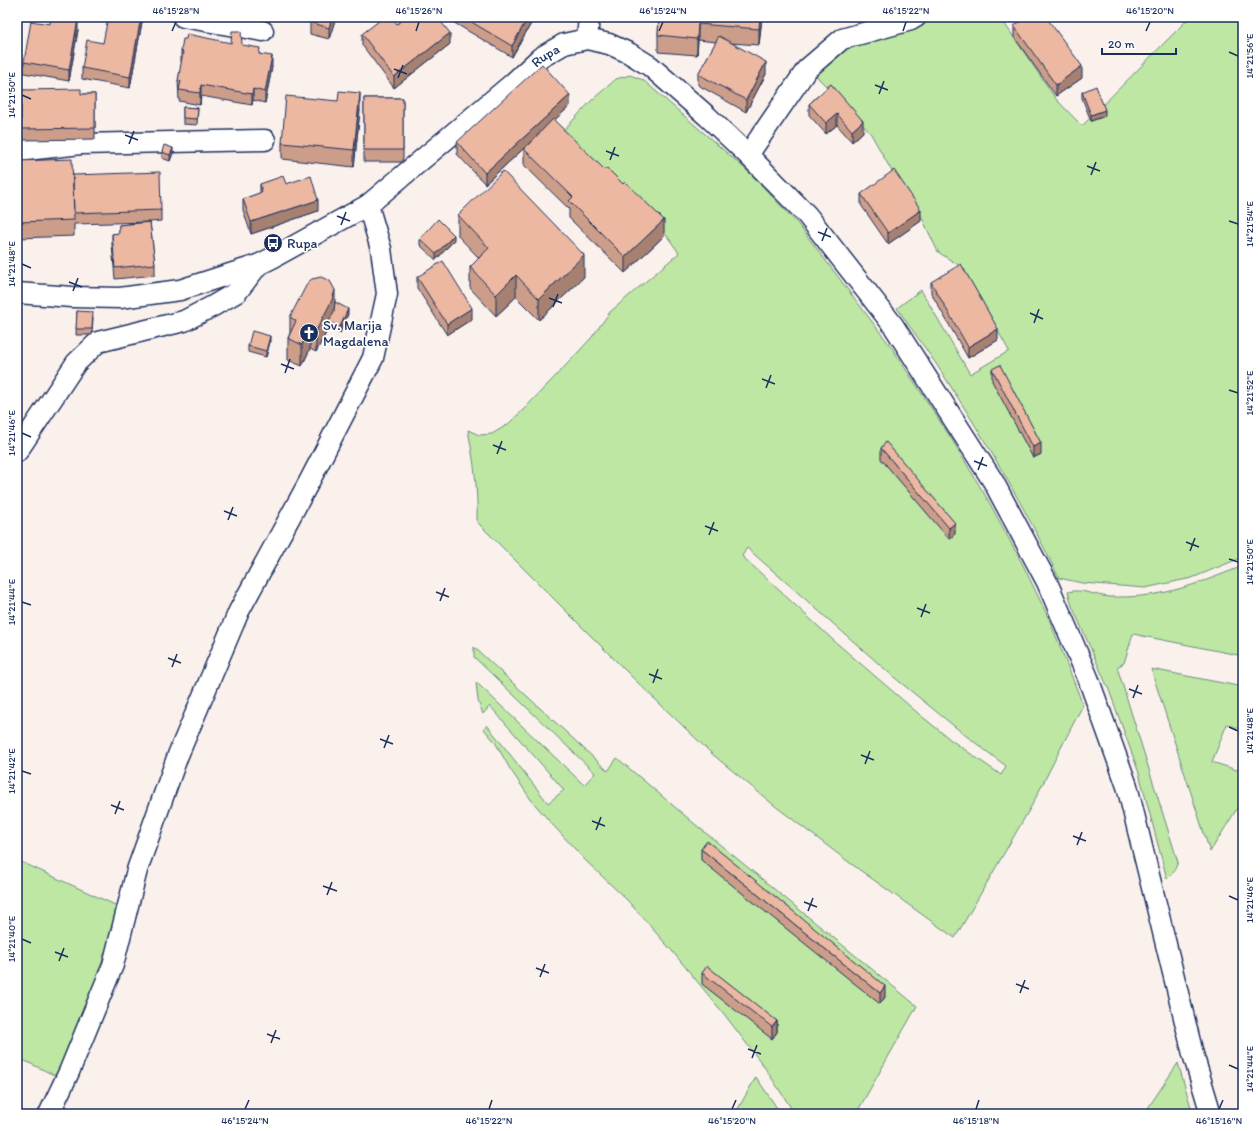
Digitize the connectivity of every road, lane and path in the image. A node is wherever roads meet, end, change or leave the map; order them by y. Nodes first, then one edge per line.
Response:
1 (183, 17) edge
2 (588, 17) edge
3 (916, 17) edge
4 (263, 31) dead end
5 (587, 39) junction
6 (265, 140) dead end
7 (17, 151) edge
8 (748, 155) junction
9 (368, 205) junction
10 (258, 265) junction
11 (17, 293) edge
12 (17, 452) edge
13 (49, 1114) edge
14 (1211, 1114) edge

1 - 4 street
2 - 5 street
3 - 8 street
5 - 8 street, Rupa
5 - 9 street, Rupa
6 - 7 street
8 - 14 street, Rupa
9 - 10 street, Rupa
9 - 13 street
10 - 11 street, Rupa
10 - 12 street, Rupa

